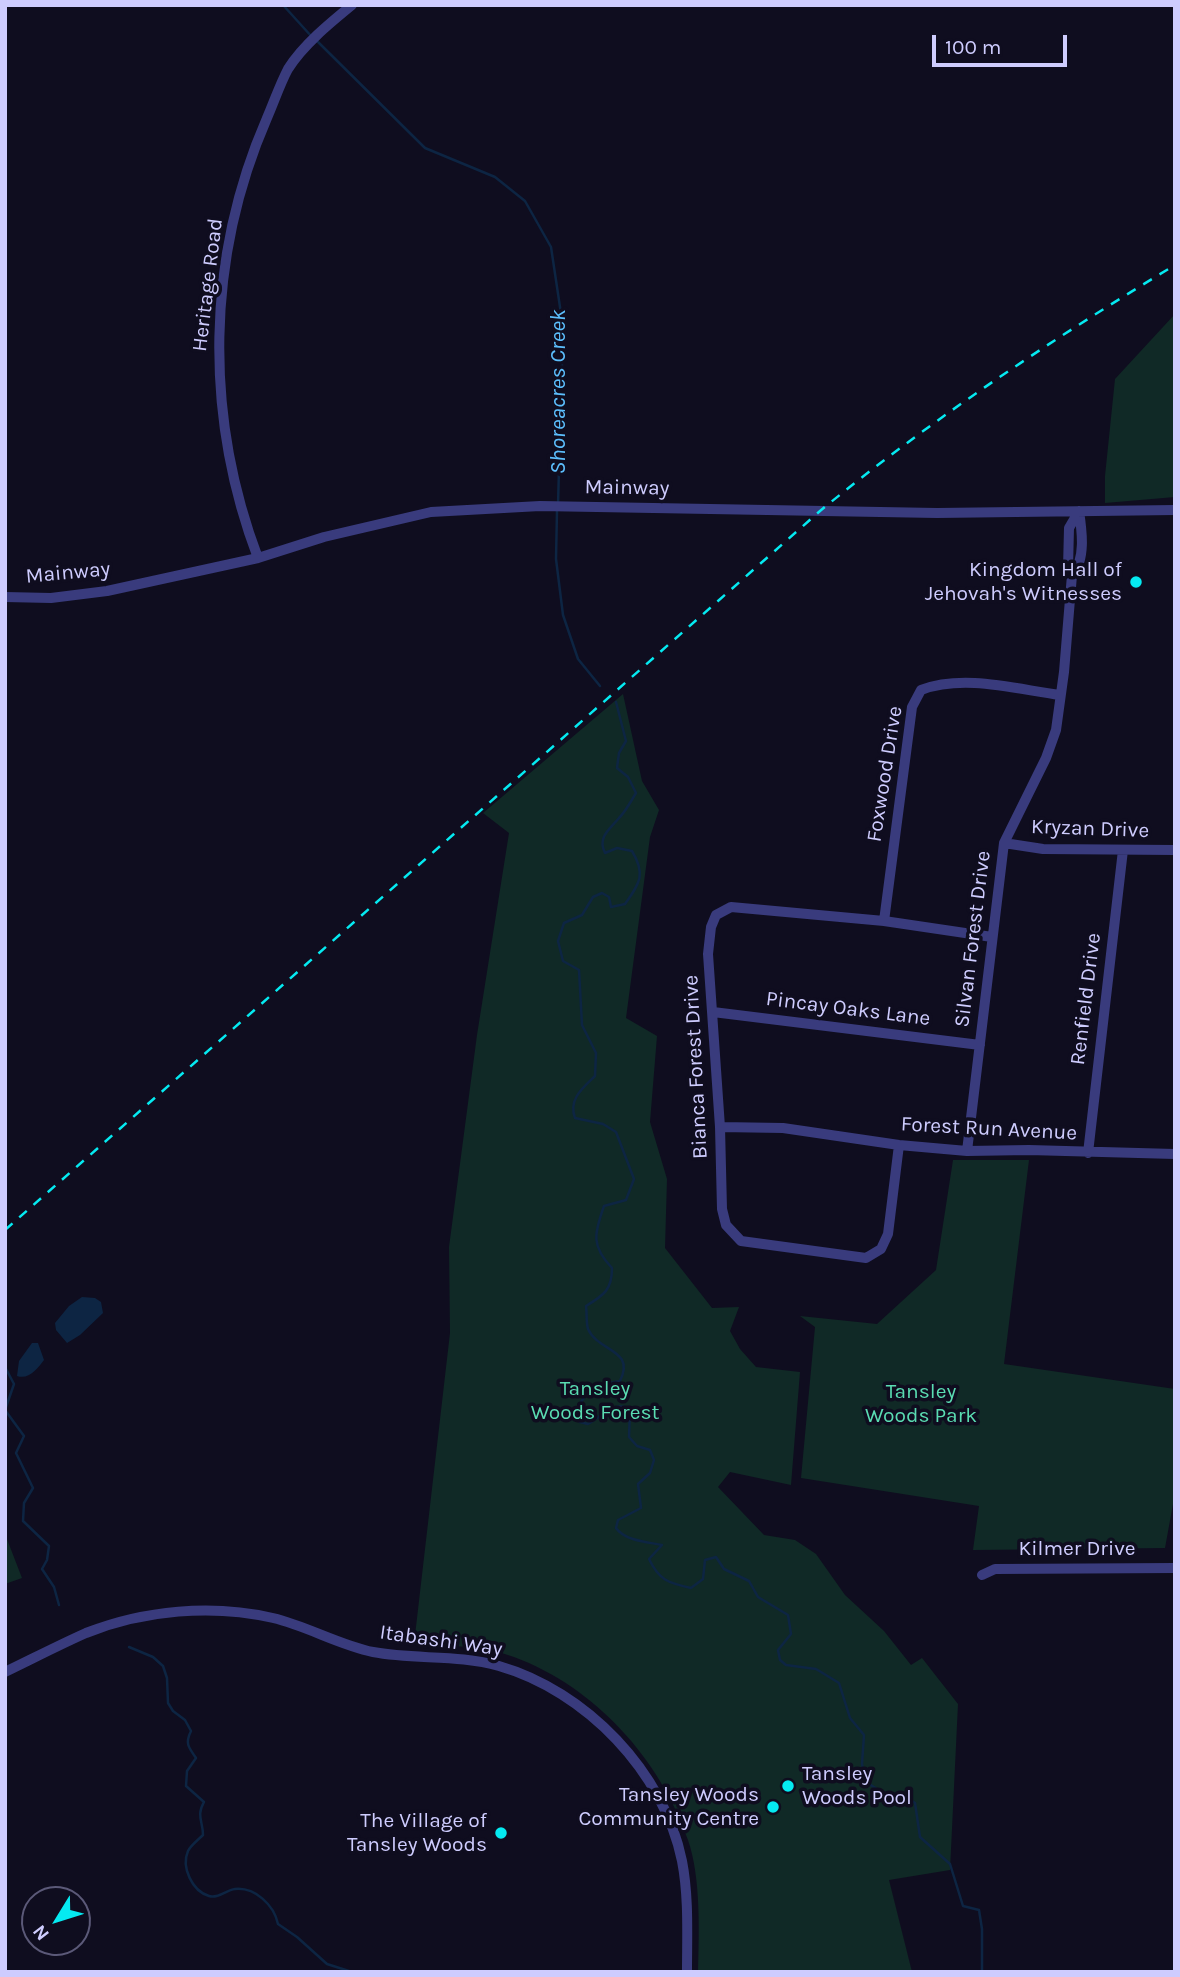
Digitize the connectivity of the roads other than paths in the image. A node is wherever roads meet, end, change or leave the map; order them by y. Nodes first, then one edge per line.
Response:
1 (352, 5) edge
2 (1175, 510) edge
3 (1079, 511) junction
4 (258, 558) junction
5 (5, 597) edge
6 (1060, 695) junction
7 (1004, 843) junction
8 (1123, 850) junction
9 (1175, 850) edge
10 (884, 921) junction
11 (992, 937) junction
12 (713, 1012) junction
13 (979, 1045) junction
14 (720, 1127) junction
15 (899, 1145) junction
16 (967, 1151) junction
17 (1088, 1153) junction
18 (1175, 1154) edge
19 (1175, 1567) edge
20 (982, 1575) dead end
21 (5, 1672) edge
22 (687, 1972) edge

1 - 4 street, Heritage Road
2 - 3 street, Mainway
3 - 4 street, Mainway
3 - 6 street, Silvan Forest Drive
4 - 5 street, Mainway
6 - 7 street, Silvan Forest Drive
6 - 10 street, Foxwood Drive
7 - 8 street, Kryzan Drive
7 - 11 street, Silvan Forest Drive
8 - 9 street, Kryzan Drive
8 - 17 street, Renfield Drive
10 - 11 street, Bianca Forest Drive
10 - 12 street, Bianca Forest Drive
11 - 13 street, Silvan Forest Drive
12 - 13 street, Pincay Oaks Lane
12 - 14 street, Bianca Forest Drive
13 - 16 street, Silvan Forest Drive
14 - 15 street, Forest Run Avenue
14 - 15 street, Bianca Forest Drive
15 - 16 street, Forest Run Avenue
16 - 17 street, Forest Run Avenue
17 - 18 street, Forest Run Avenue
19 - 20 street, Kilmer Drive
21 - 22 street, Itabashi Way

